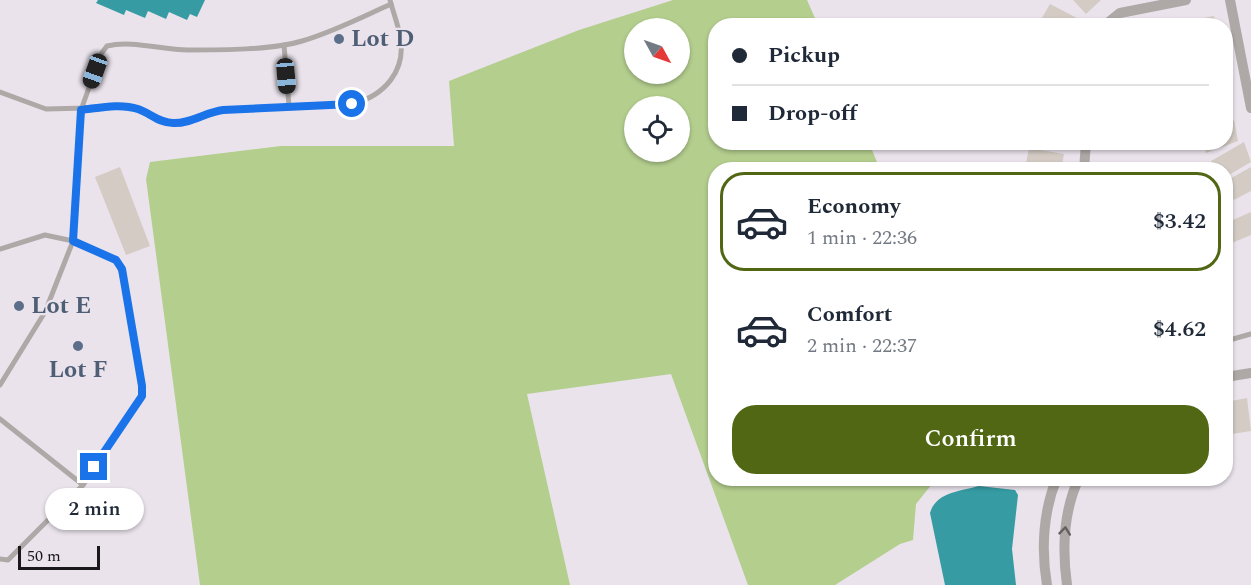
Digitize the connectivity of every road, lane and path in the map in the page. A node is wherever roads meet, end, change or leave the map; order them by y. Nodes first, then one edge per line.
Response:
1 (1186, 0) edge
2 (1230, 0) edge
3 (391, 2) edge
4 (1114, 18) edge
5 (284, 45) junction
6 (0, 92) edge
7 (289, 106) junction
8 (1251, 108) edge
9 (81, 110) junction
10 (73, 241) junction
11 (0, 249) edge
12 (1251, 334) edge
13 (1233, 339) edge
14 (1251, 373) edge
15 (1233, 375) edge
16 (0, 385) edge
17 (0, 419) edge
18 (83, 485) junction
19 (1054, 486) edge
20 (1076, 486) edge
21 (0, 559) edge
22 (1047, 585) edge
23 (1067, 585) edge

1 - 4 street
2 - 8 street
3 - 5 lane
3 - 7 lane
5 - 7 lane
5 - 9 lane
6 - 9 lane
7 - 9 lane
9 - 10 lane
10 - 11 lane
10 - 16 lane
10 - 18 lane
12 - 13 lane
14 - 15 street
17 - 18 lane
18 - 21 lane
19 - 22 street
23 -> 20 street

